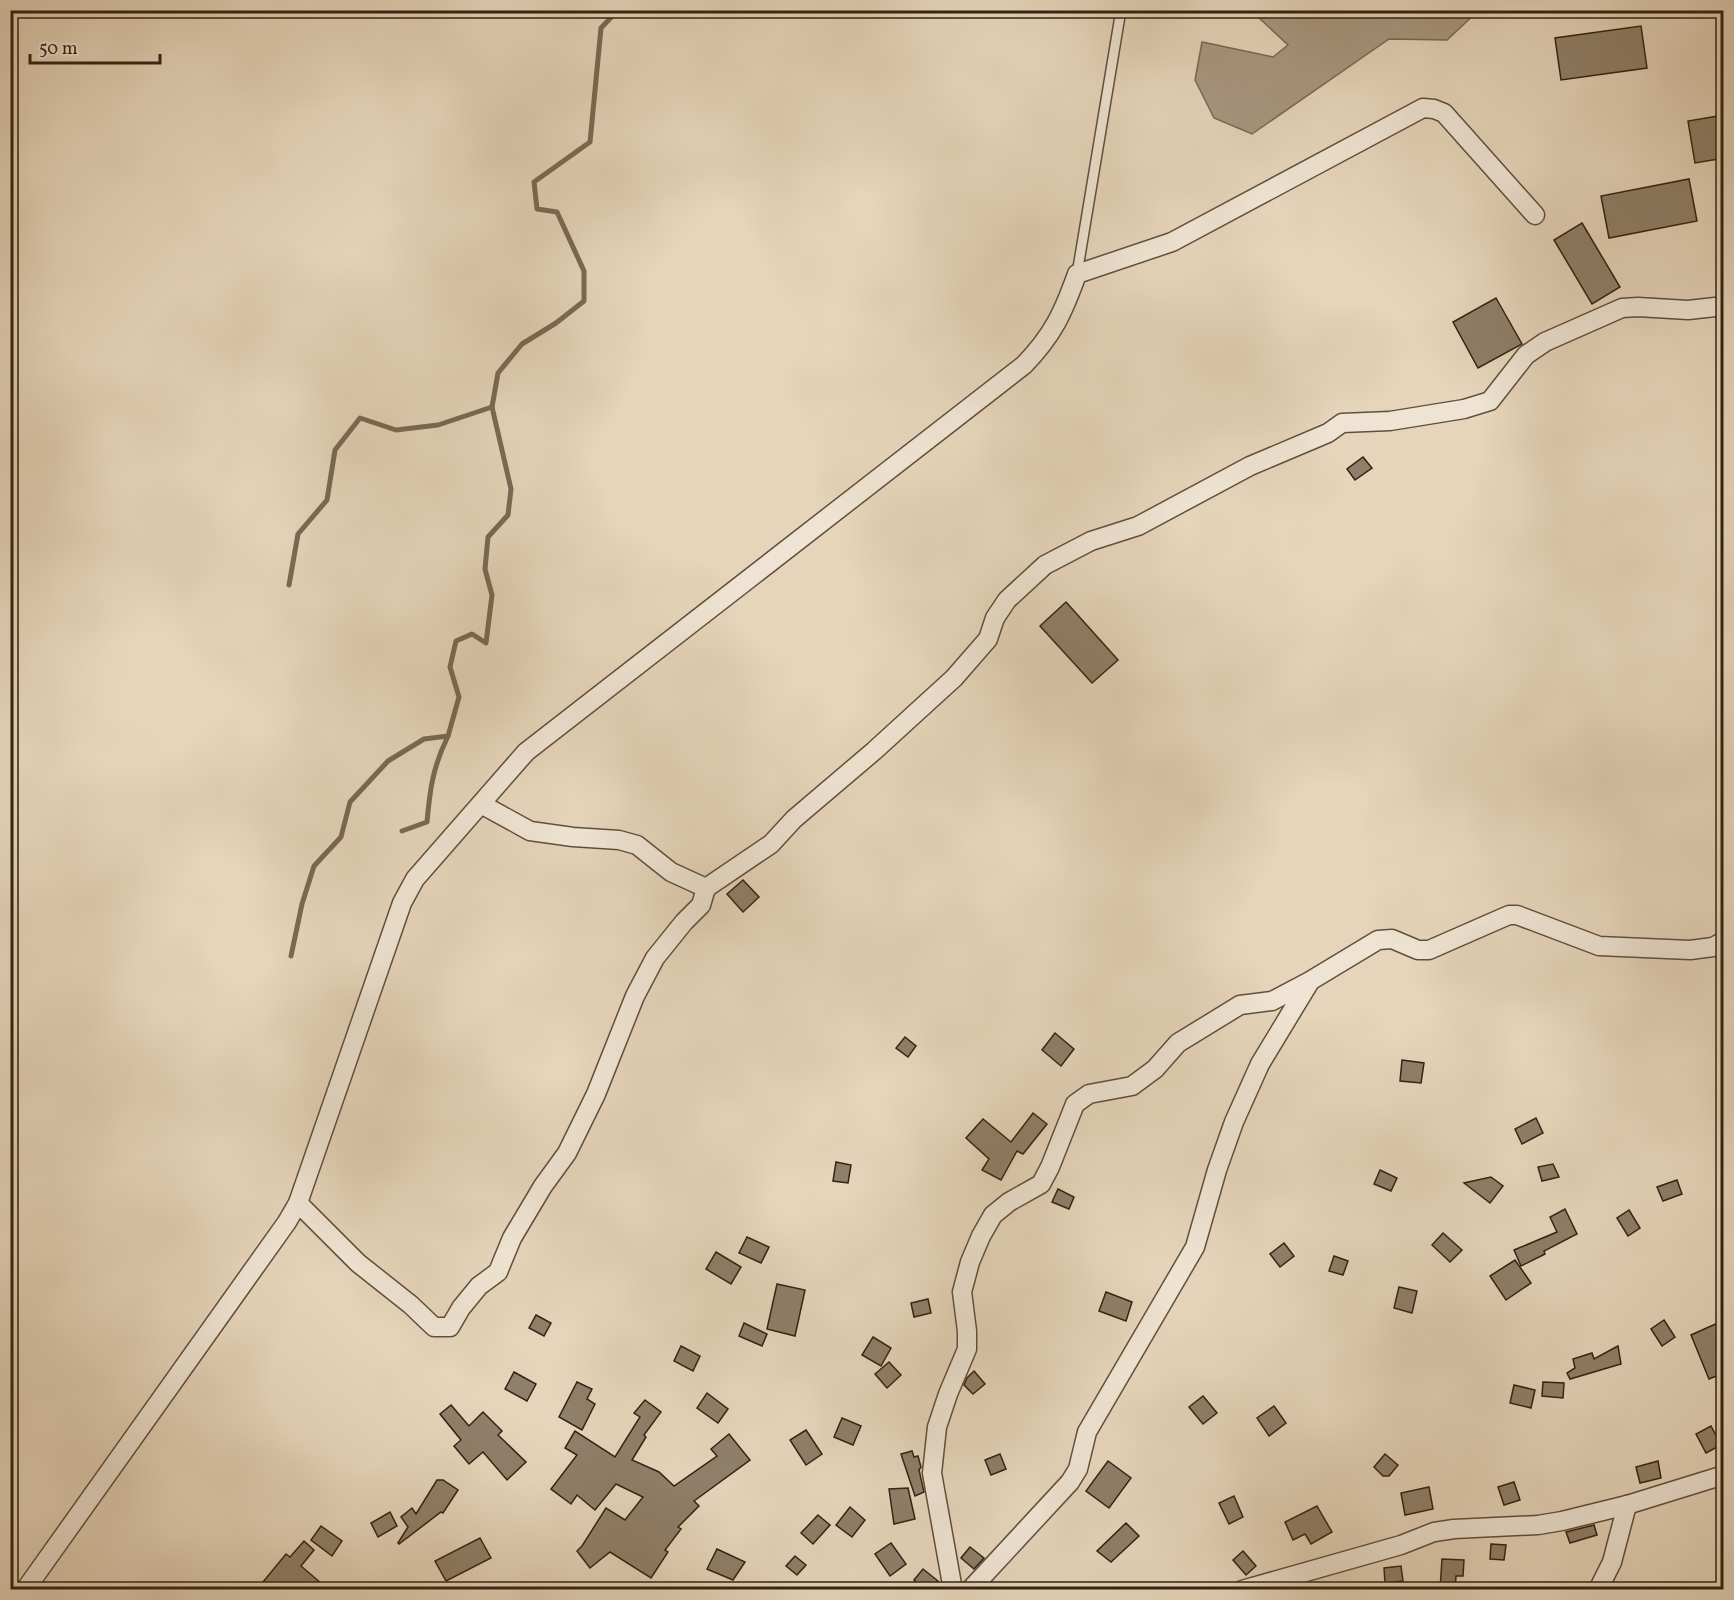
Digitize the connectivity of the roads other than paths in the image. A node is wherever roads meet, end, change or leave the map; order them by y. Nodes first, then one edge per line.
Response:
1 (1121, 10) edge
2 (1534, 215) dead end
3 (1077, 274) junction
4 (1724, 306) edge
5 (481, 804) junction
6 (706, 888) junction
7 (1724, 941) edge
8 (1310, 981) junction
9 (298, 1203) junction
10 (1724, 1475) edge
11 (1627, 1505) junction
12 (25, 1590) edge
13 (953, 1590) edge
14 (970, 1590) edge
15 (1242, 1590) edge
16 (1598, 1590) edge

1 - 3 lane
2 - 3 street
3 - 5 street
4 - 6 street
5 - 6 street
5 - 9 street
6 - 9 street
7 - 8 street
8 - 13 street
8 - 14 street
9 - 12 street
10 - 11 street
11 - 15 street
11 - 16 street

